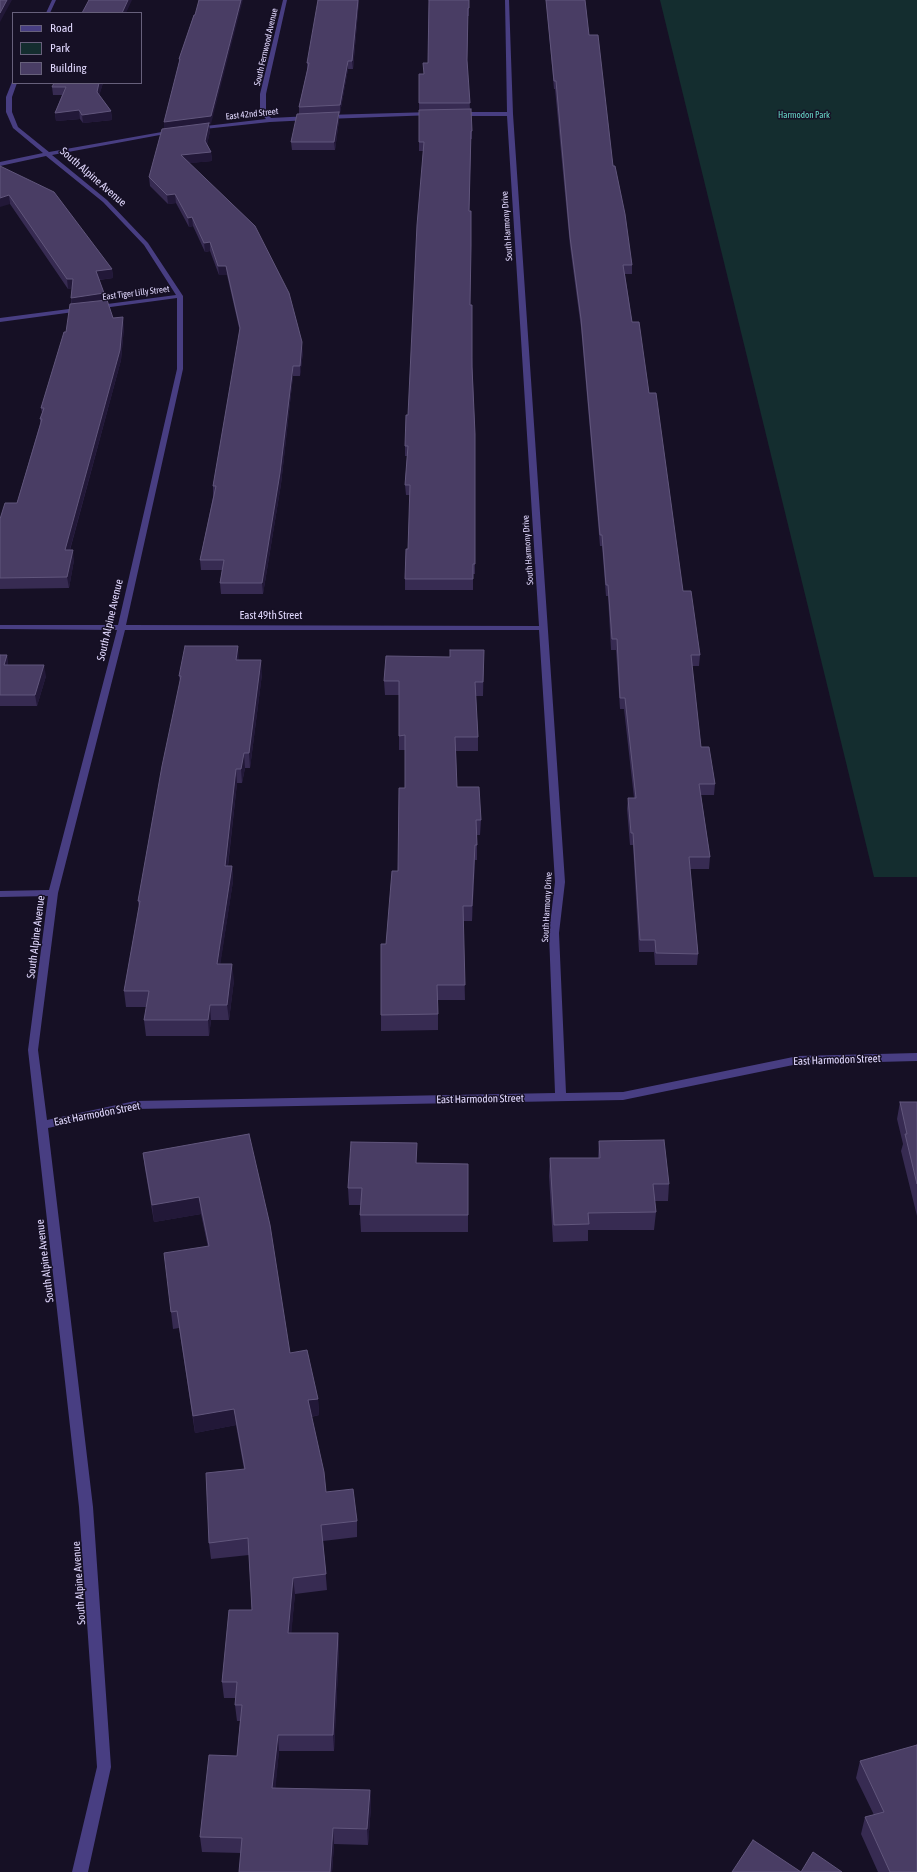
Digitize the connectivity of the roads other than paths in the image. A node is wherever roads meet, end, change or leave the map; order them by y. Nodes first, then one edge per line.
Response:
1 (54, 0) edge
2 (285, 0) edge
3 (507, 0) edge
4 (48, 12) edge
5 (14, 84) edge
6 (440, 114) edge
7 (448, 114) edge
8 (510, 114) junction
9 (270, 120) junction
10 (191, 130) edge
11 (183, 131) edge
12 (47, 154) junction
13 (0, 164) edge
14 (180, 296) junction
15 (0, 320) edge
16 (122, 626) junction
17 (0, 627) edge
18 (543, 628) junction
19 (53, 893) junction
20 (0, 894) edge
21 (917, 1057) edge
22 (561, 1098) junction
23 (42, 1125) junction
24 (80, 1872) edge

1 - 4 street
2 - 9 street, South Fernwood Avenue
3 - 8 street, South Harmony Drive
5 - 12 street, South Alpine Avenue
6 - 9 street, East 42nd Street
7 - 8 street
8 - 18 street, South Harmony Drive
9 - 10 street, East 42nd Street
11 - 12 street
12 - 13 street
12 - 14 street, South Alpine Avenue
14 - 15 street, East Tiger Lilly Street
14 - 16 street, South Alpine Avenue
16 - 17 street, East 49th Street
16 - 18 street, East 49th Street
16 - 19 street, South Alpine Avenue
18 - 22 street, South Harmony Drive
19 - 20 street
19 - 23 street, South Alpine Avenue
21 - 22 street, East Harmodon Street
22 - 23 street, East Harmodon Street
23 - 24 street, South Alpine Avenue

